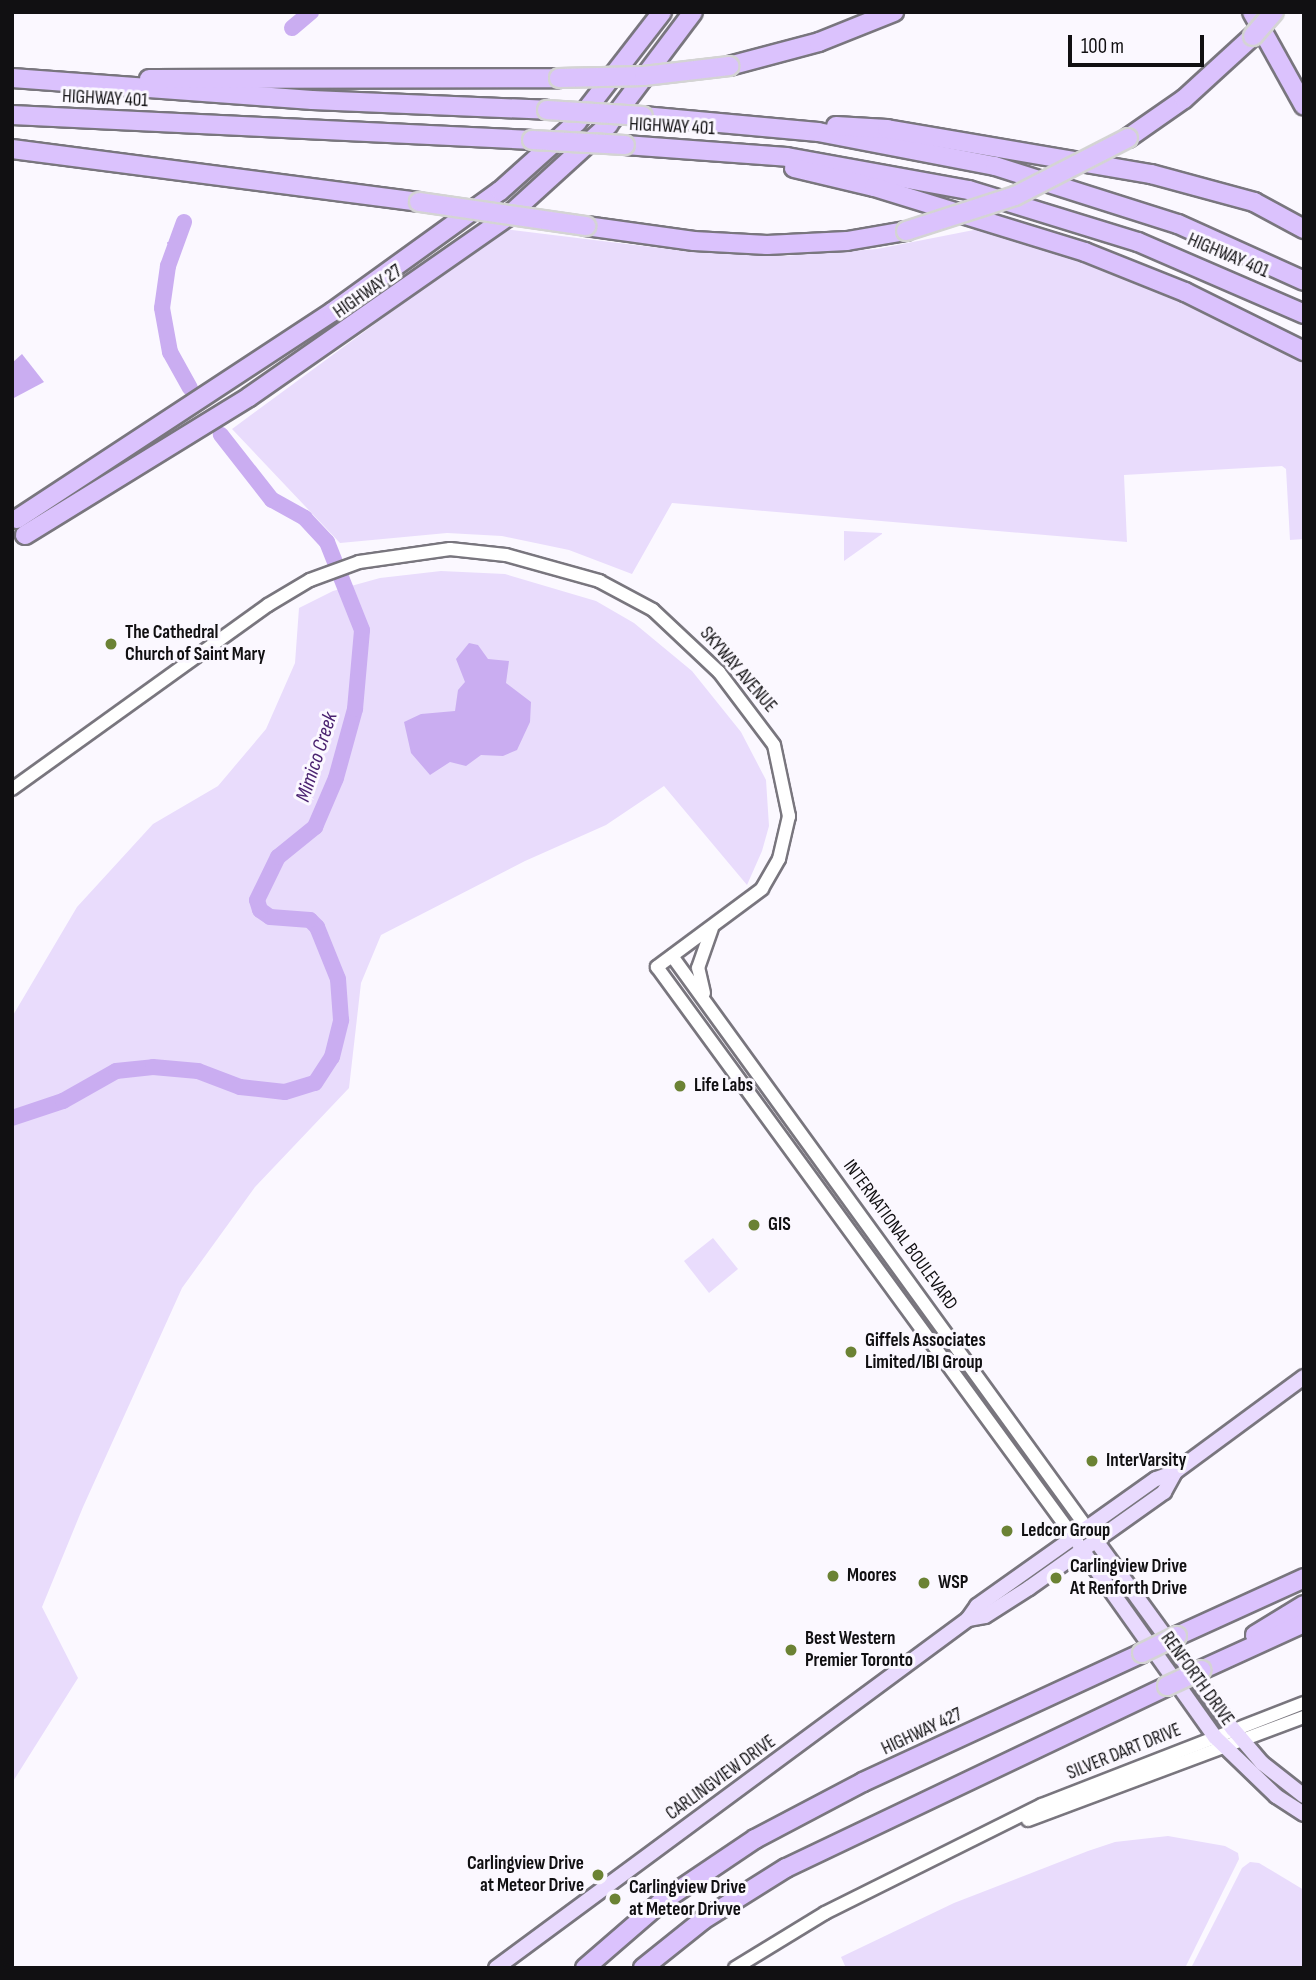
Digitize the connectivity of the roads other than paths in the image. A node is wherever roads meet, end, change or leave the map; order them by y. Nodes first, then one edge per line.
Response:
1 (662, 12) edge
2 (693, 12) edge
3 (894, 12) edge
4 (1252, 12) edge
5 (1274, 12) edge
6 (12, 78) edge
7 (68, 81) junction
8 (1304, 106) edge
9 (12, 115) edge
10 (777, 126) junction
11 (12, 149) edge
12 (733, 151) junction
13 (1304, 229) edge
14 (1304, 281) edge
15 (1304, 314) edge
16 (1304, 351) edge
17 (17, 530) edge
18 (12, 789) edge
19 (720, 920) junction
20 (672, 956) junction
21 (657, 967) joint
22 (707, 1000) junction
23 (1304, 1377) edge
24 (1090, 1533) junction
25 (1077, 1542) junction
26 (1304, 1565) edge
27 (1304, 1578) edge
28 (1304, 1605) edge
29 (1210, 1621) junction
30 (1304, 1623) edge
31 (1206, 1667) junction
32 (1304, 1703) edge
33 (1304, 1717) edge
34 (1234, 1729) junction
35 (1219, 1742) junction
36 (1244, 1742) junction
37 (1304, 1796) edge
38 (1304, 1814) edge
39 (496, 1968) edge
40 (585, 1968) edge
41 (643, 1968) edge
42 (735, 1968) edge

1 - 17 highway, HIGHWAY 27
2 - 17 highway, HIGHWAY 27
3 - 7 highway, bridge
4 - 8 highway
5 - 11 highway, bridge
6 - 7 highway, HIGHWAY 401
7 - 10 highway, HIGHWAY 401, bridge
9 - 12 highway, HIGHWAY 401, bridge
10 - 13 highway
10 - 14 highway, HIGHWAY 401
12 - 15 highway, HIGHWAY 401
12 - 16 highway
18 - 19 street, SKYWAY AVENUE
19 - 20 street, SKYWAY AVENUE
19 - 22 street
20 - 21 street, SKYWAY AVENUE
20 - 22 street, INTERNATIONAL BOULEVARD
21 - 25 street, INTERNATIONAL BOULEVARD
22 - 24 street, INTERNATIONAL BOULEVARD
23 - 24 main road, CARLINGVIEW DRIVE
24 - 25 main road, CARLINGVIEW DRIVE
24 - 34 main road, RENFORTH DRIVE
25 - 35 main road, RENFORTH DRIVE
25 - 39 main road, CARLINGVIEW DRIVE
26 - 29 highway
27 - 29 highway, HIGHWAY 427
28 - 31 highway
29 - 40 highway, HIGHWAY 427, bridge
30 - 31 highway
31 - 41 highway, bridge
32 - 34 street, SILVER DART DRIVE
33 - 36 street, SILVER DART DRIVE
34 - 35 street, SILVER DART DRIVE
34 - 36 main road, RENFORTH DRIVE
35 - 36 street, SILVER DART DRIVE
35 - 38 main road, RENFORTH DRIVE
35 - 42 street, SILVER DART DRIVE
36 - 37 main road, RENFORTH DRIVE

